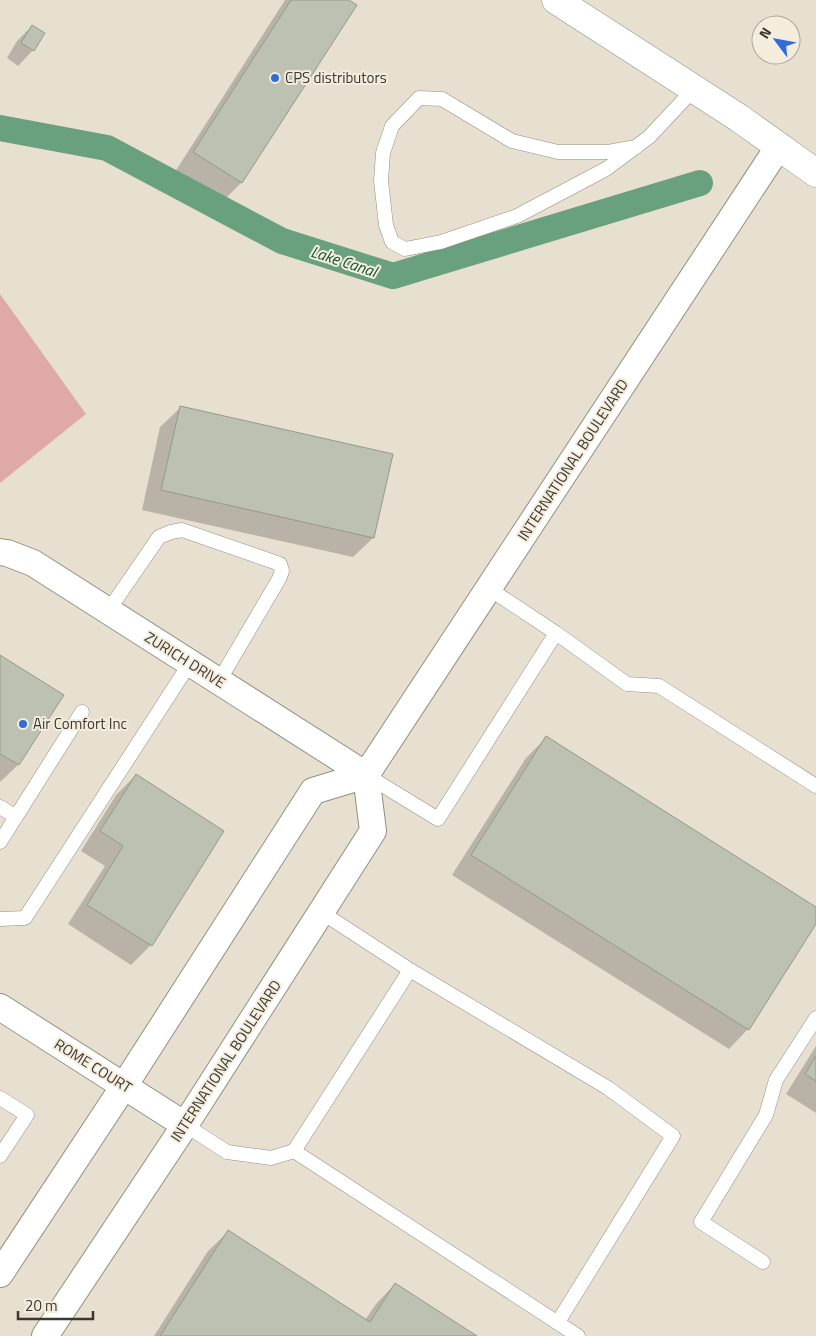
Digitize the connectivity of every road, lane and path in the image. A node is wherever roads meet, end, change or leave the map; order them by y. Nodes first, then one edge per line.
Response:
1 (560, 1) edge
2 (694, 89) junction
3 (779, 146) junction
4 (636, 147) junction
5 (816, 173) edge
6 (0, 552) edge
7 (488, 588) junction
8 (108, 611) junction
9 (556, 633) junction
10 (190, 663) junction
11 (219, 681) junction
12 (82, 712) dead end
13 (366, 775) junction
14 (816, 786) edge
15 (0, 807) edge
16 (16, 817) junction
17 (0, 842) edge
18 (322, 912) junction
19 (0, 919) edge
20 (410, 970) junction
21 (0, 1007) edge
22 (816, 1018) edge
23 (124, 1086) junction
24 (0, 1098) edge
25 (185, 1125) junction
26 (294, 1152) junction
27 (0, 1156) edge
28 (763, 1262) dead end
29 (0, 1274) edge
30 (558, 1322) junction
31 (45, 1336) edge
32 (578, 1336) edge

1 - 2 main road
2 - 3 main road
2 - 4 lane
3 - 5 main road
3 - 7 street, INTERNATIONAL BOULEVARD
4 - 4 lane
6 - 8 street, ZURICH DRIVE
7 - 9 lane
7 - 13 street, INTERNATIONAL BOULEVARD
8 - 10 street, ZURICH DRIVE
8 - 11 lane
9 - 13 lane
9 - 14 lane
10 - 11 street, ZURICH DRIVE
10 - 19 lane
11 - 13 street, ZURICH DRIVE
12 - 16 lane
13 - 18 street, INTERNATIONAL BOULEVARD
13 - 23 street
15 - 16 lane
16 - 17 lane
18 - 20 lane
18 - 25 street, INTERNATIONAL BOULEVARD
20 - 26 lane
20 - 30 lane
21 - 23 street, ROME COURT
22 - 28 lane
23 - 25 street, ROME COURT
23 - 29 street
24 - 27 lane
25 - 26 lane
25 - 31 street, INTERNATIONAL BOULEVARD
26 - 30 lane
30 - 32 lane

